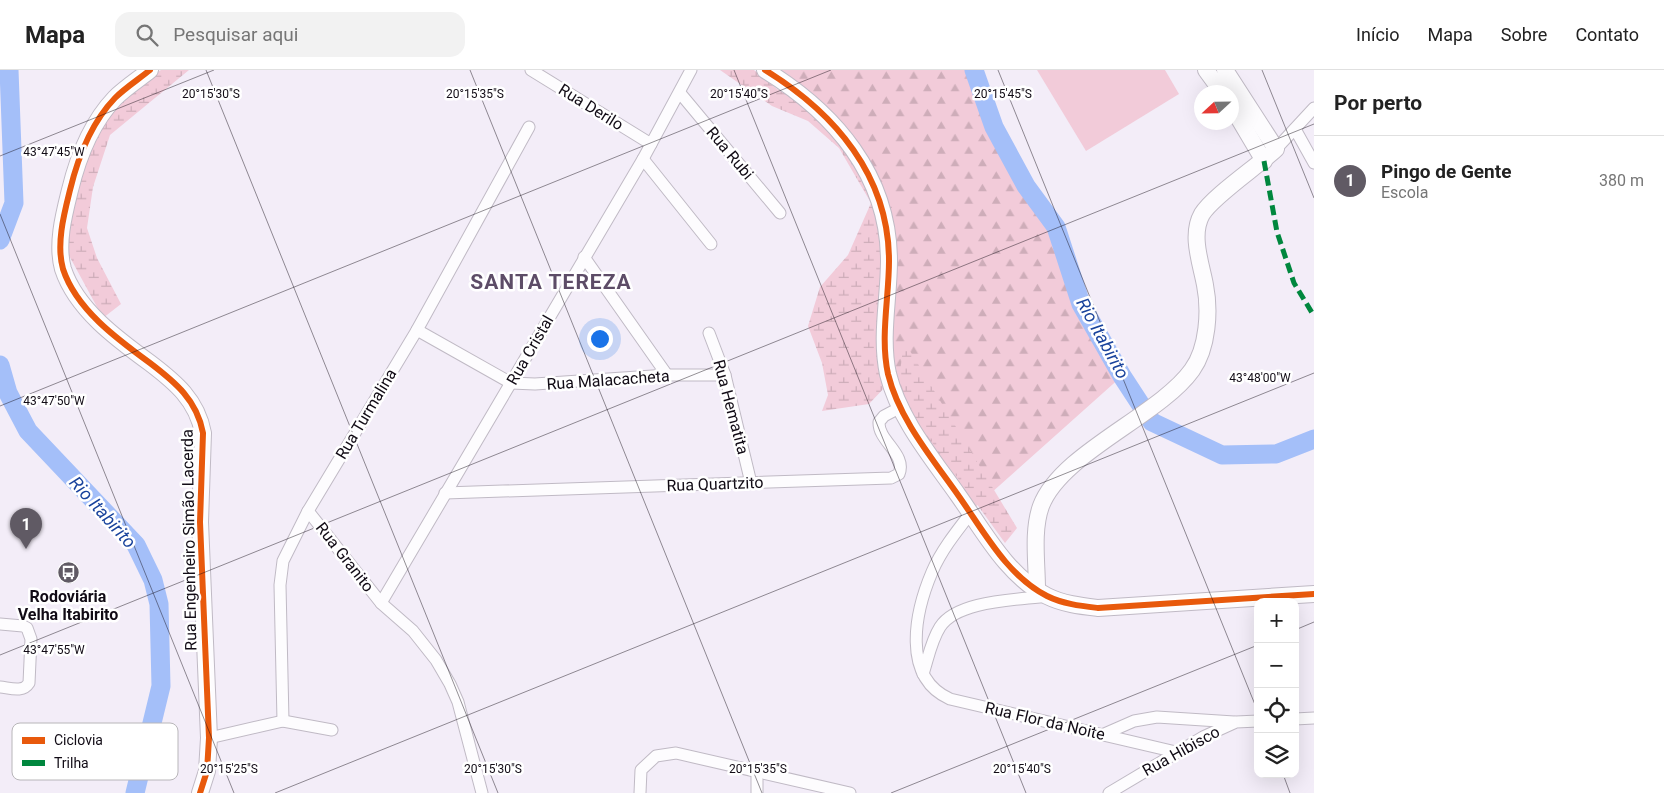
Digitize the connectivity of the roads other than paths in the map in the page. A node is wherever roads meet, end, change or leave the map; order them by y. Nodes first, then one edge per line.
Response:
1 (150, 70) edge
2 (531, 70) edge
3 (692, 70) edge
4 (765, 70) edge
5 (1206, 70) edge
6 (1225, 70) edge
7 (1217, 85) edge
8 (680, 93) junction
9 (1314, 108) edge
10 (1239, 119) edge
11 (530, 127) dead end
12 (1295, 129) junction
13 (651, 144) junction
14 (1276, 149) junction
15 (643, 159) junction
16 (1264, 161) junction
17 (1314, 163) edge
18 (780, 213) dead end
19 (711, 244) dead end
20 (584, 257) junction
21 (417, 330) junction
22 (709, 333) dead end
23 (667, 375) junction
24 (724, 375) junction
25 (511, 383) junction
26 (901, 408) junction
27 (751, 483) junction
28 (446, 493) junction
29 (308, 510) junction
30 (970, 514) junction
31 (1042, 593) junction
32 (1314, 594) edge
33 (381, 603) junction
34 (0, 624) edge
35 (923, 674) junction
36 (0, 687) edge
37 (1314, 718) edge
38 (1299, 719) edge
39 (282, 720) junction
40 (1254, 721) edge
41 (1236, 722) junction
42 (332, 730) dead end
43 (1102, 736) junction
44 (208, 738) junction
45 (1176, 752) junction
46 (757, 770) junction
47 (200, 793) edge
48 (482, 793) edge
49 (640, 793) edge
50 (757, 793) edge
51 (850, 793) edge
52 (1109, 793) edge

1 - 44 street, Rua Engenheiro Simão Lacerda
2 - 13 street, Rua Derilo
3 - 8 street, Rua Cristal
4 - 26 street
5 - 7 street
6 - 14 street
8 - 13 street, Rua Cristal
8 - 18 street, Rua Rubi
9 - 12 street
10 - 16 street
11 - 21 street, Rua Turmalina
12 - 14 street
12 - 17 street
13 - 15 street, Rua Cristal
14 - 16 street
15 - 19 street
15 - 20 street, Rua Cristal
16 - 31 street
20 - 23 street
20 - 25 street, Rua Cristal
21 - 25 street, Rua Malacacheta
21 - 29 street, Rua Turmalina
22 - 24 street, Rua Hematita
23 - 24 street, Rua Malacacheta
23 - 25 street, Rua Malacacheta
24 - 27 street, Rua Hematita
25 - 28 street, Rua Cristal
26 - 27 street, Rua Quartzito
26 - 30 street
27 - 28 street, Rua Quartzito
28 - 33 street, Rua Cristal
29 - 33 street, Rua Granito
29 - 39 street, Rua Turmalina
30 - 31 street
30 - 35 street
31 - 32 street
31 - 35 street
33 - 48 street, Rua Granito
34 - 36 street
35 - 43 street, Rua Flor da Noite
37 - 38 street
39 - 42 street
39 - 44 street
40 - 41 street, Rua Hibisco
41 - 43 street
41 - 45 street, Rua Hibisco
43 - 45 street, Rua Flor da Noite
44 - 47 street, Rua Engenheiro Simão Lacerda
45 - 52 street, Rua Hibisco
46 - 49 street
46 - 50 street
46 - 51 street

